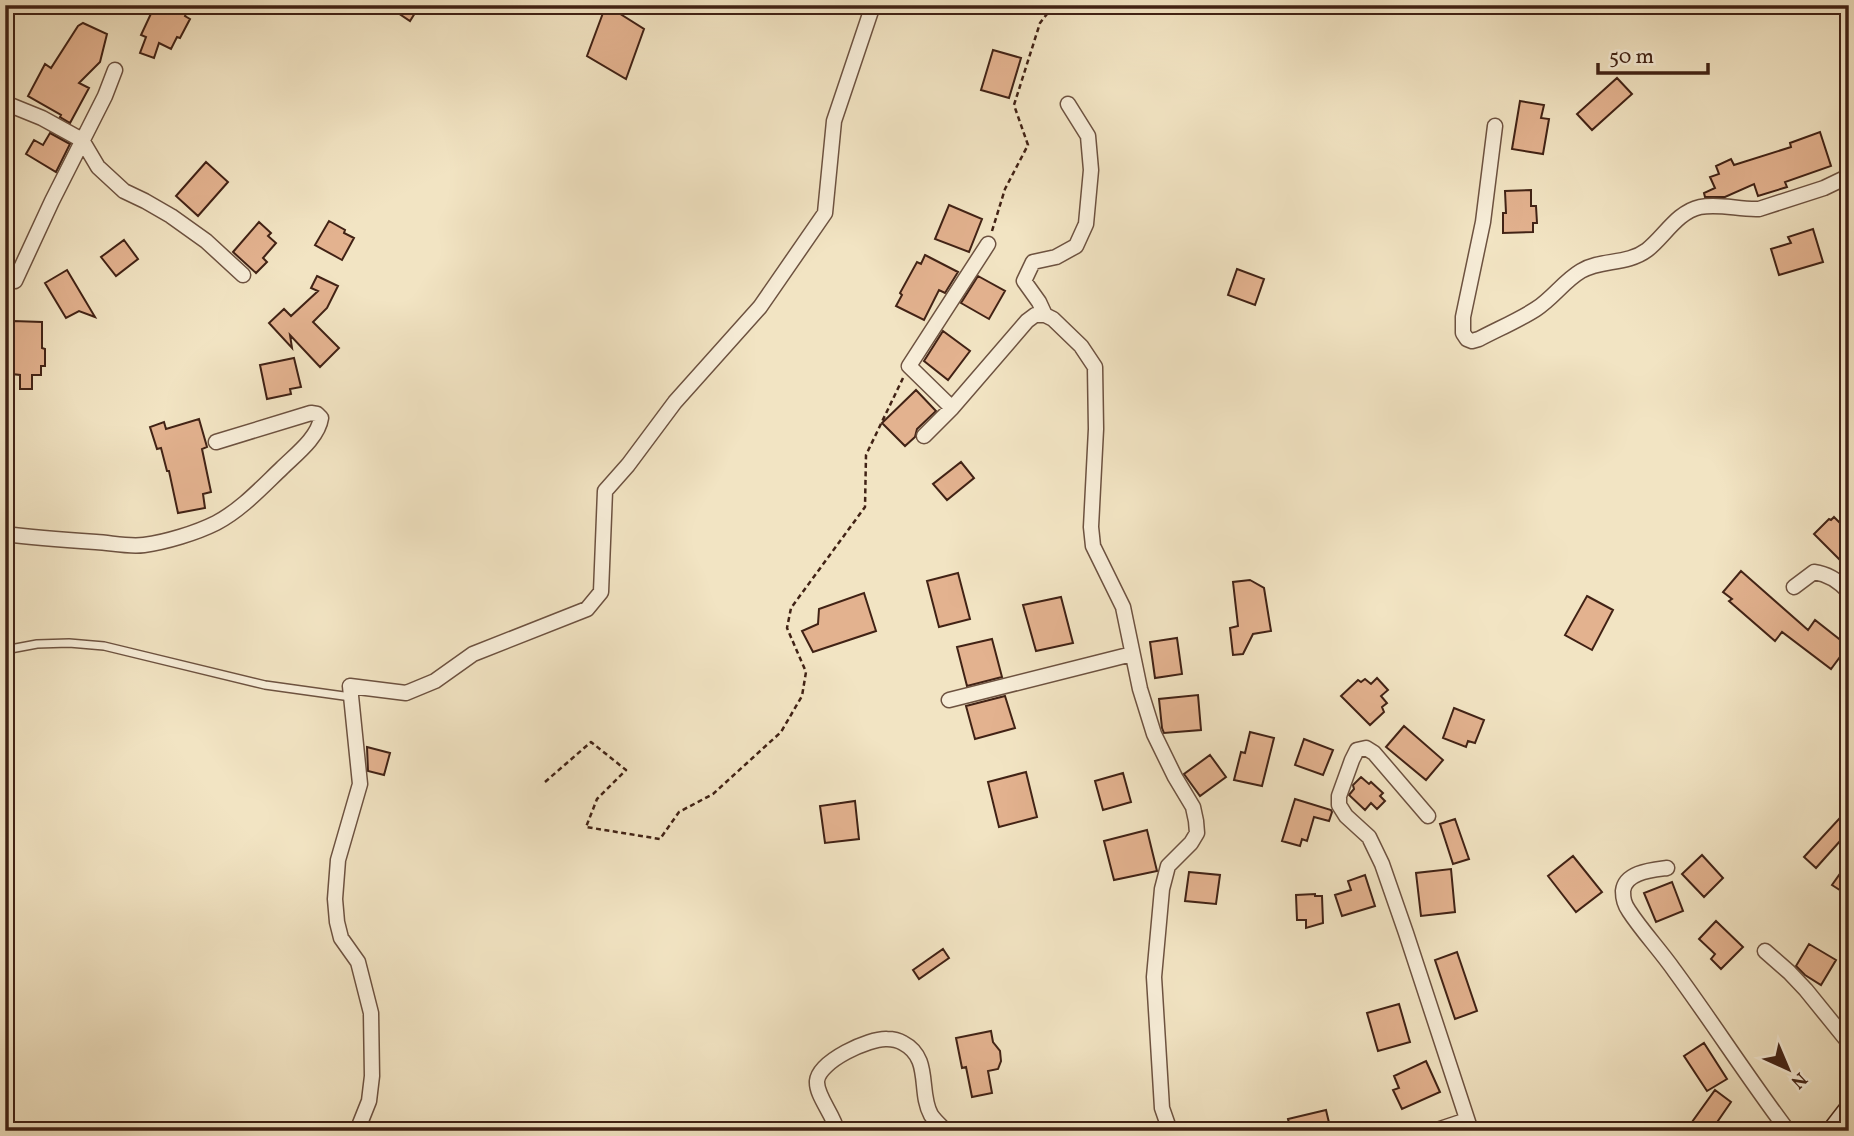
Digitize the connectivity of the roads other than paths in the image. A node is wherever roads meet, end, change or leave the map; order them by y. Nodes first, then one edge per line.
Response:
1 (873, 5) edge
2 (115, 70) dead end
3 (5, 103) edge
4 (1068, 104) dead end
5 (1496, 126) dead end
6 (82, 140) junction
7 (1849, 176) edge
8 (988, 244) road end
9 (243, 275) dead end
10 (15, 281) dead end
11 (1045, 315) junction
12 (952, 408) junction
13 (924, 436) dead end
14 (216, 442) dead end
15 (5, 534) edge
16 (1794, 587) dead end
17 (1849, 592) edge
18 (5, 650) edge
19 (1132, 654) junction
20 (351, 697) junction
21 (949, 700) dead end
22 (1428, 816) dead end
23 (1667, 868) dead end
24 (1765, 951) dead end
25 (1849, 1042) edge
26 (1849, 1109) edge
27 (1469, 1125) edge
28 (357, 1131) edge
29 (836, 1131) edge
30 (946, 1131) edge
31 (1170, 1131) edge
32 (1434, 1131) edge
33 (1788, 1131) edge
34 (1832, 1131) edge

1 - 20 street
2 - 6 street
3 - 6 street
4 - 11 street
5 - 7 street
6 - 9 street
6 - 10 street
8 - 12 street
11 - 12 street
11 - 19 street
12 - 13 street
14 - 15 street
16 - 17 street
18 - 20 lane
19 - 21 street
19 - 31 street
20 - 28 street
22 - 27 street
23 - 33 street
24 - 25 street
26 - 34 main road
27 - 32 street
29 - 30 street

